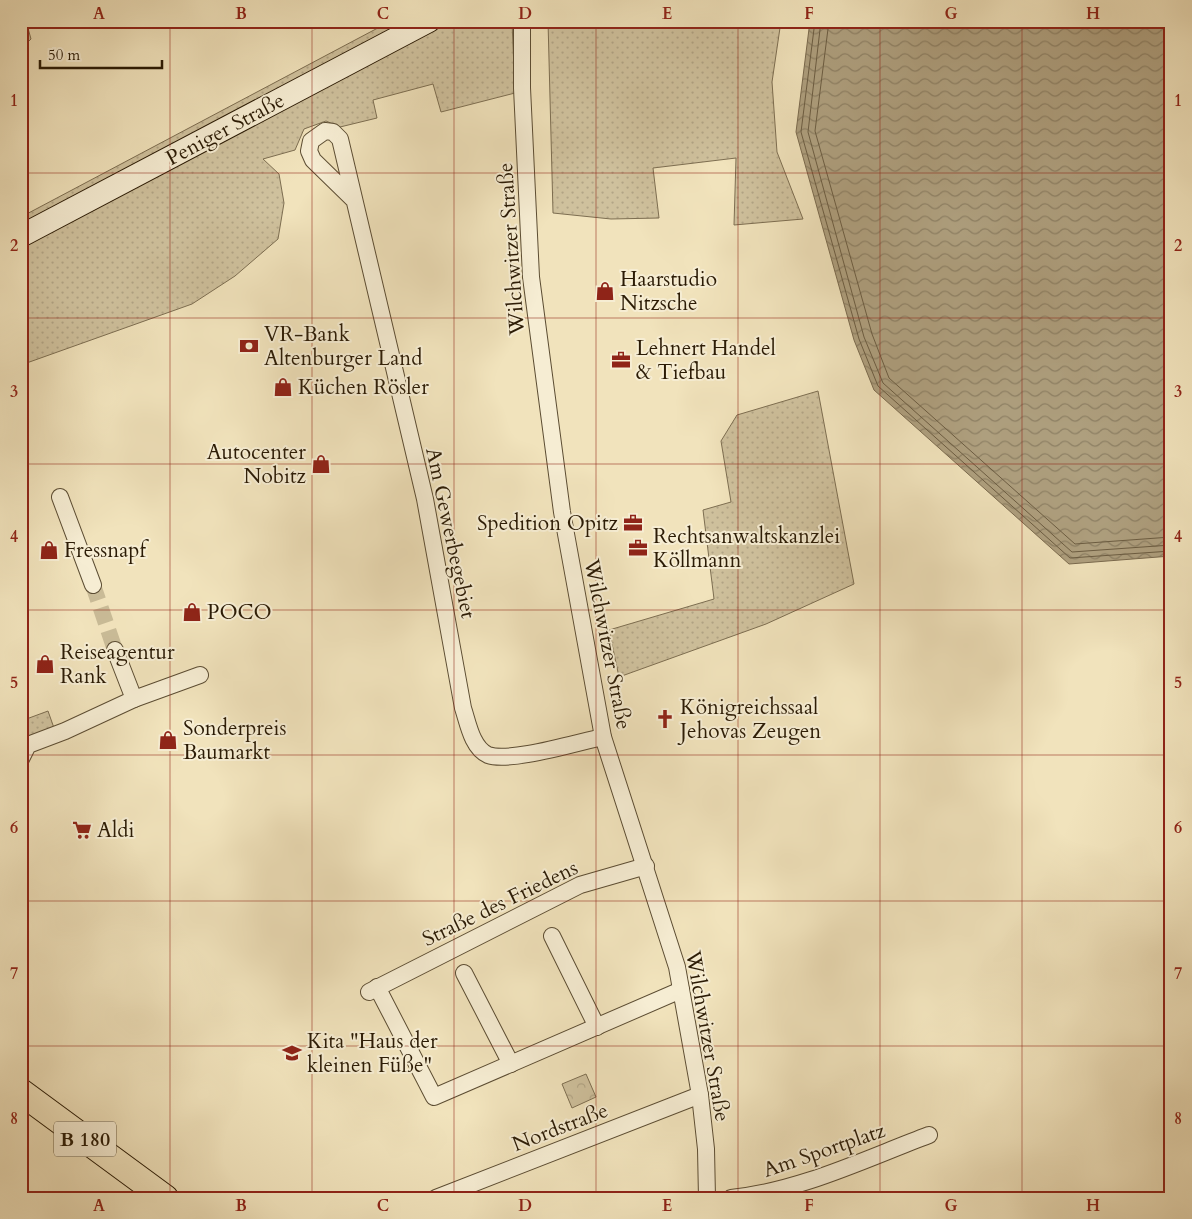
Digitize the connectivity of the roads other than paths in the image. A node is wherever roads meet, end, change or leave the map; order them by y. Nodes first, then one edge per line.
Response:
1 (429, 21) edge
2 (522, 21) edge
3 (354, 200) dead end
4 (21, 236) edge
5 (60, 497) dead end
6 (93, 585) tunnel mouth
7 (115, 650) tunnel mouth
8 (200, 675) dead end
9 (134, 699) junction
10 (603, 736) junction
11 (21, 759) edge
12 (646, 866) junction
13 (552, 936) dead end
14 (464, 973) dead end
15 (681, 990) junction
16 (597, 1027) junction
17 (511, 1064) junction
18 (21, 1092) edge
19 (700, 1095) junction
20 (930, 1135) dead end
21 (165, 1198) edge
22 (436, 1198) edge
23 (707, 1198) edge
24 (731, 1198) edge

1 - 4 street, Peniger Straße
2 - 10 street, Wilchwitzer Straße
3 - 10 street, Am Gewerbegebiet
5 - 6 street
7 - 9 street
8 - 9 street
9 - 11 street
10 - 12 street, Wilchwitzer Straße
12 - 15 street, Wilchwitzer Straße
12 - 17 street, Straße des Friedens
13 - 16 street
14 - 17 street
15 - 16 street, Straße des Friedens
15 - 19 street, Wilchwitzer Straße
16 - 17 street, Straße des Friedens
18 - 21 main road, B 180
19 - 22 street, Nordstraße
19 - 23 street, Wilchwitzer Straße
20 - 24 street, Am Sportplatz

